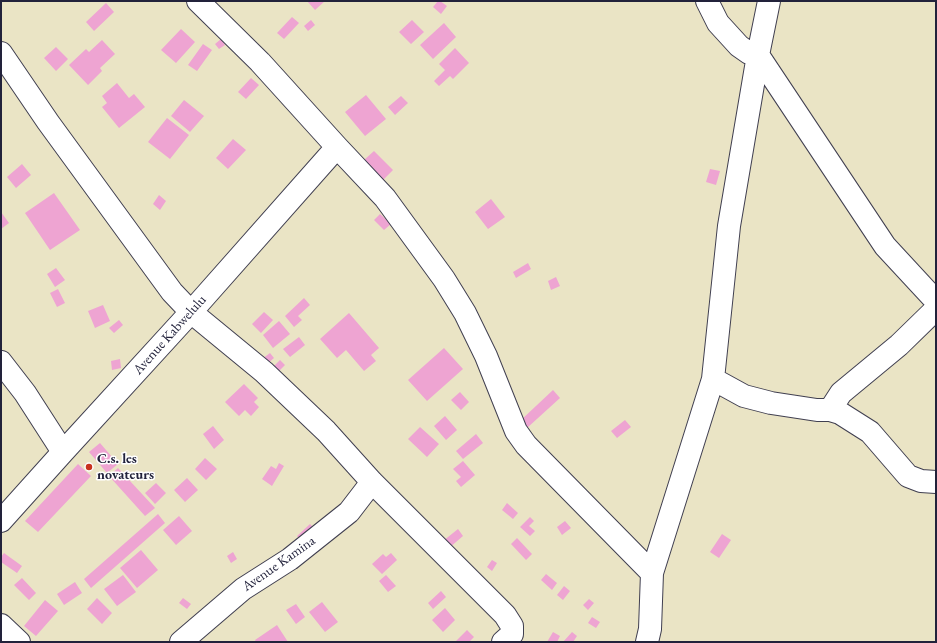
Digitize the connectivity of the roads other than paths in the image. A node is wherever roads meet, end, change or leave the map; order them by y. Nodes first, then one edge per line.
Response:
1 (198, 1) edge
2 (708, 1) edge
3 (769, 1) edge
4 (1, 53) edge
5 (758, 55) junction
6 (336, 147) junction
7 (936, 301) edge
8 (936, 309) edge
9 (192, 312) junction
10 (1, 362) edge
11 (713, 379) junction
12 (830, 410) junction
13 (62, 452) junction
14 (372, 482) junction
15 (936, 482) edge
16 (1, 521) edge
17 (652, 573) junction
18 (1, 625) edge
19 (652, 638) edge
20 (19, 642) edge
21 (181, 642) edge
22 (503, 642) edge

1 - 6 street
2 - 5 street
3 - 5 street
4 - 9 street
5 - 7 street
5 - 11 street
6 - 9 street, Avenue Kabwelulu
6 - 17 street
8 - 12 street
9 - 13 street, Avenue Kabwelulu
9 - 14 street
10 - 13 street
11 - 12 street
11 - 17 street
12 - 15 street
13 - 16 street, Avenue Kabwelulu
14 - 21 street, Avenue Kamina
14 - 22 street
17 - 19 street
18 - 20 street

